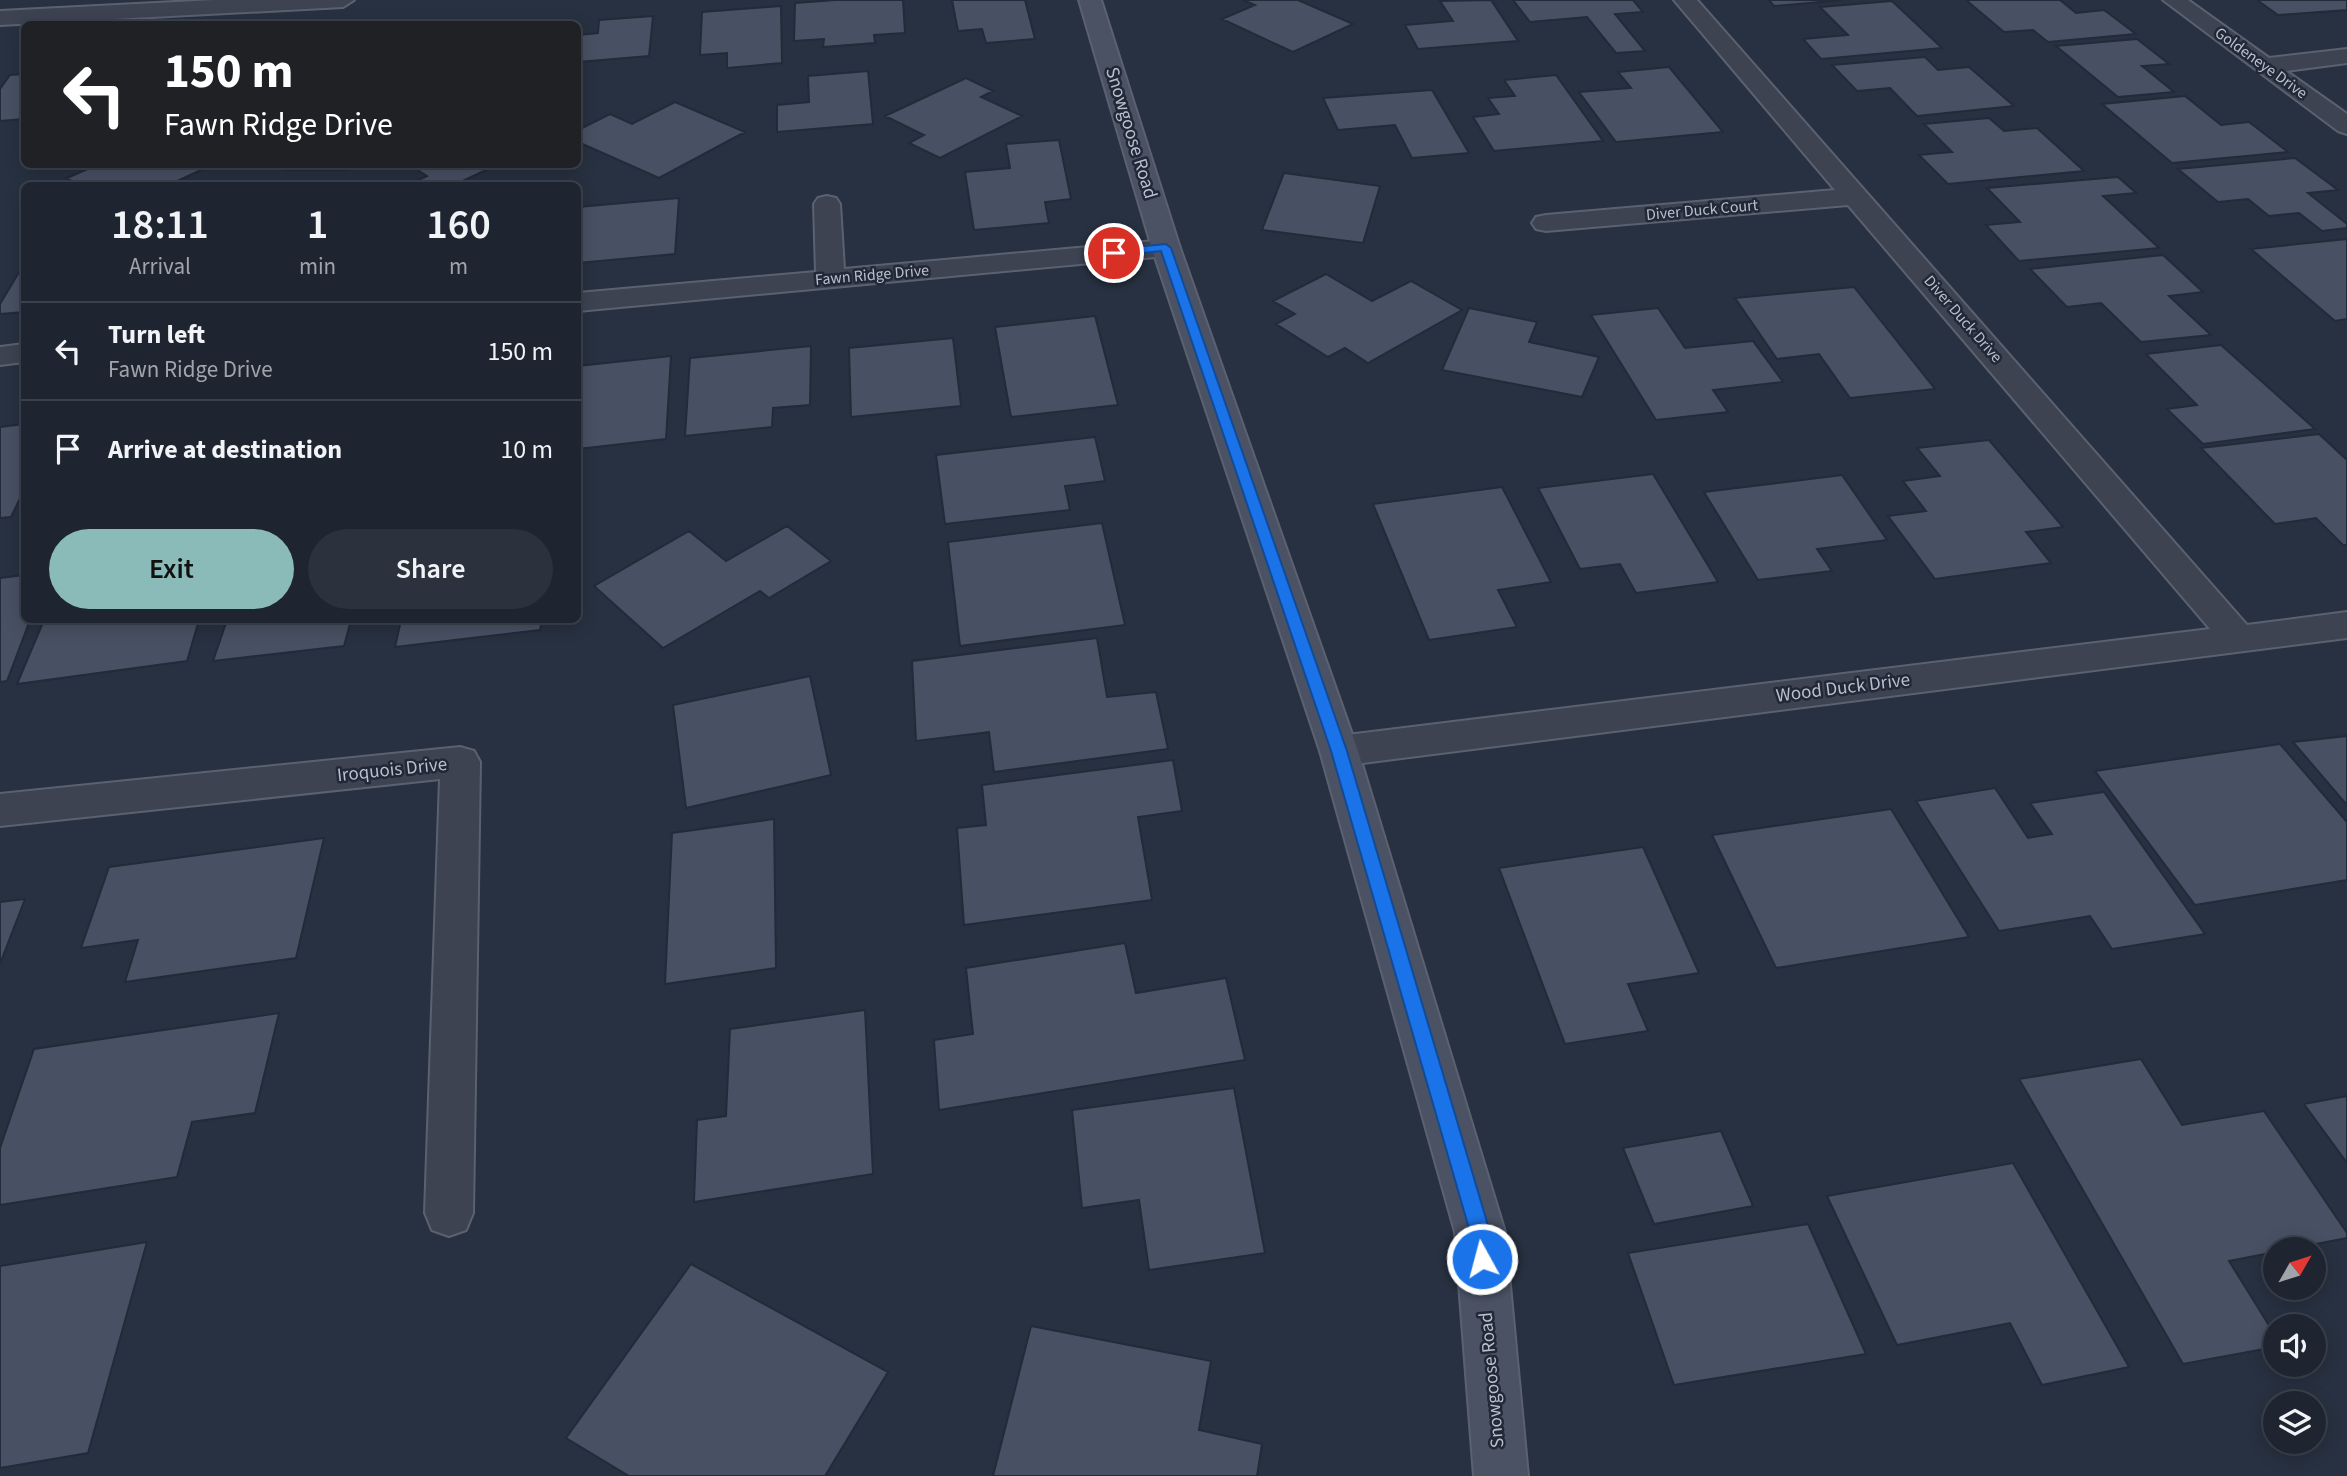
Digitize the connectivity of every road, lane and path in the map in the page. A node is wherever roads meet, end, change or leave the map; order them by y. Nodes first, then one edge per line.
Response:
1 (343, 0) edge
2 (1090, 0) edge
3 (1685, 0) edge
4 (2174, 0) edge
5 (63, 7) edge
6 (0, 18) edge
7 (2347, 56) edge
8 (2265, 66) junction
9 (2347, 127) edge
10 (1858, 196) junction
11 (827, 204) dead end
12 (1546, 223) dead end
13 (1166, 248) junction
14 (830, 279) junction
15 (581, 302) edge
16 (21, 353) edge
17 (0, 356) edge
18 (2347, 625) edge
19 (2239, 639) junction
20 (1339, 751) junction
21 (0, 810) edge
22 (449, 1213) dead end
23 (1501, 1476) edge

1 - 5 street
2 - 13 street, Snowgoose Road
3 - 10 street, Diver Duck Drive
4 - 8 street, Goldeneye Drive
5 - 6 street
7 - 8 street
8 - 9 street, Goldeneye Drive
10 - 12 street, Diver Duck Court
10 - 19 street, Diver Duck Drive
11 - 14 street
13 - 14 street, Fawn Ridge Drive
13 - 20 street, Snowgoose Road
14 - 15 street, Fawn Ridge Drive
16 - 17 street
18 - 19 street, Wood Duck Drive
19 - 20 street, Wood Duck Drive
20 - 23 street, Snowgoose Road
21 - 22 street, Iroquois Drive

